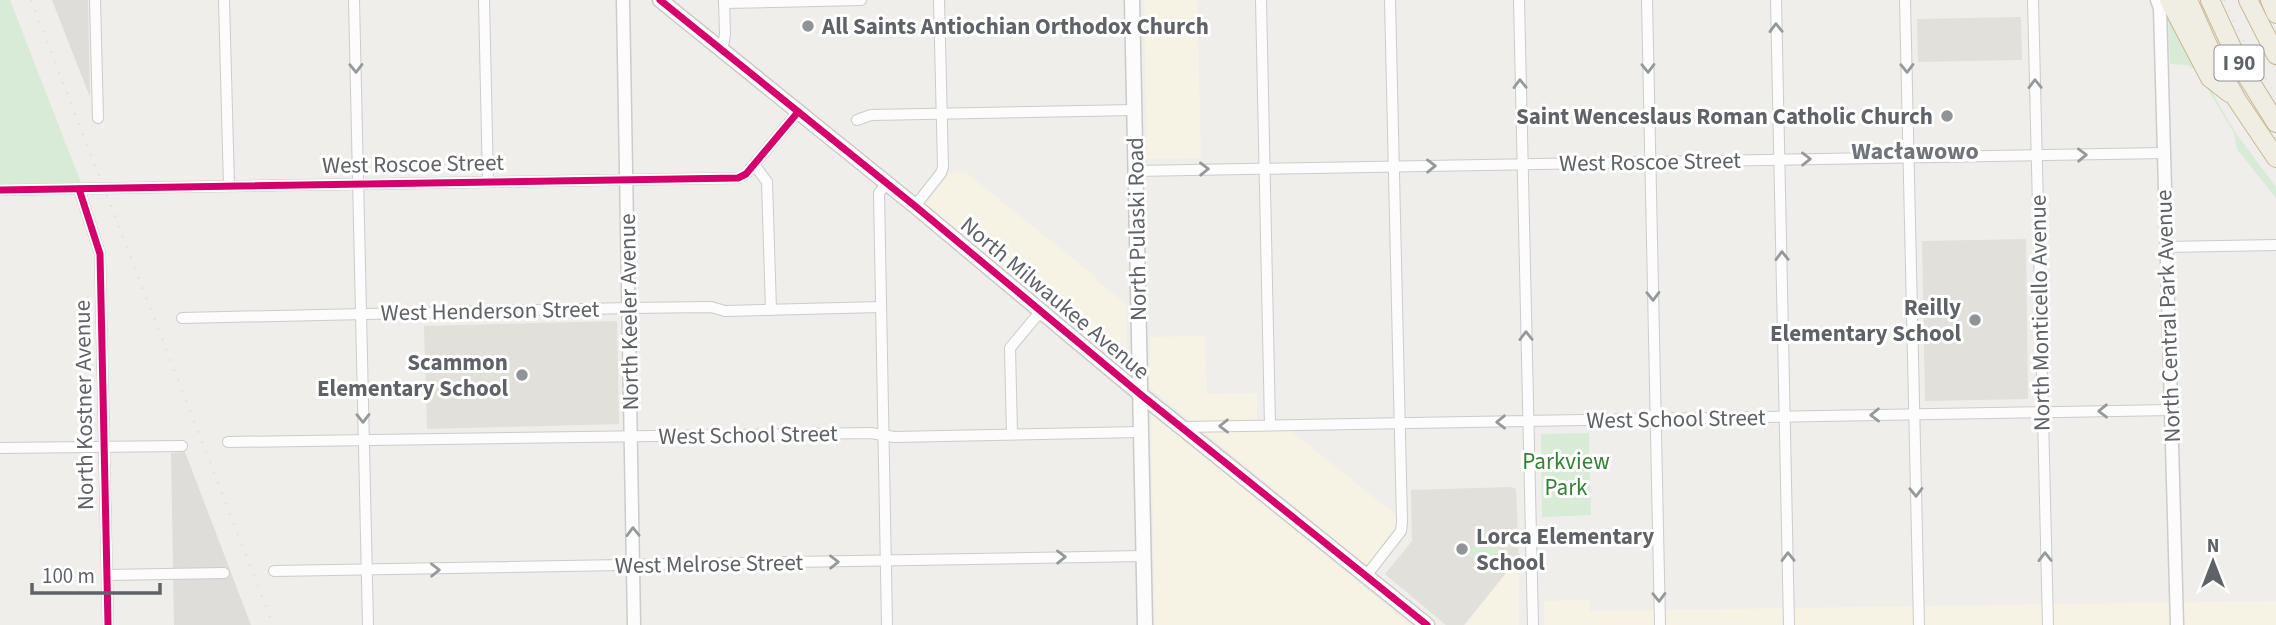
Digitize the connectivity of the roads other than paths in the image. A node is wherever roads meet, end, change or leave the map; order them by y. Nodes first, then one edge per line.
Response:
1 (95, 0) edge
2 (224, 0) edge
3 (354, 0) edge
4 (484, 0) edge
5 (623, 0) edge
6 (660, 0) edge
7 (861, 0) edge
8 (939, 0) edge
9 (1132, 0) edge
10 (1261, 0) edge
11 (1390, 0) edge
12 (1519, 0) edge
13 (1647, 0) edge
14 (1776, 0) edge
15 (1905, 0) edge
16 (2034, 0) edge
17 (2188, 0) edge
18 (2210, 0) edge
19 (2248, 0) edge
20 (2270, 0) edge
21 (724, 1) edge
22 (2162, 3) edge
23 (2276, 14) edge
24 (722, 52) junction
25 (2276, 55) edge
26 (2237, 100) junction
27 (1134, 110) junction
28 (797, 112) junction
29 (942, 113) junction
30 (98, 118) dead end
31 (857, 120) dead end
32 (2276, 123) edge
33 (2164, 153) junction
34 (2037, 156) junction
35 (1909, 158) junction
36 (2276, 158) edge
37 (1780, 160) junction
38 (1650, 162) junction
39 (754, 164) junction
40 (1522, 164) junction
41 (1394, 167) junction
42 (1264, 169) junction
43 (1136, 171) junction
44 (626, 180) junction
45 (488, 182) junction
46 (887, 183) junction
47 (358, 184) junction
48 (229, 186) junction
49 (79, 189) junction
50 (0, 190) edge
51 (915, 206) junction
52 (2276, 245) edge
53 (2166, 247) junction
54 (881, 307) junction
55 (629, 308) junction
56 (771, 310) junction
57 (1040, 312) junction
58 (361, 314) junction
59 (182, 318) dead end
60 (1140, 394) junction
61 (2171, 410) junction
62 (2042, 412) junction
63 (1914, 415) junction
64 (1785, 416) junction
65 (1656, 419) junction
66 (1528, 422) junction
67 (1399, 424) junction
68 (1270, 425) junction
69 (1182, 427) junction
70 (1141, 432) junction
71 (883, 435) junction
72 (1012, 435) junction
73 (631, 437) junction
74 (364, 441) junction
75 (228, 442) dead end
76 (181, 446) dead end
77 (104, 447) junction
78 (0, 449) edge
79 (1143, 556) junction
80 (886, 561) junction
81 (633, 566) junction
82 (274, 571) dead end
83 (367, 571) junction
84 (225, 573) dead end
85 (107, 575) junction
86 (1366, 576) junction
87 (108, 625) edge
88 (368, 625) edge
89 (634, 625) edge
90 (887, 625) edge
91 (1145, 625) edge
92 (1426, 625) edge
93 (1532, 625) edge
94 (1660, 625) edge
95 (1789, 625) edge
96 (1919, 625) edge
97 (2048, 625) edge
98 (2177, 625) edge

1 - 30 street
2 - 48 street
3 -> 47 street
4 - 45 street
5 - 44 street, North Keeler Avenue
6 - 24 main road, North Milwaukee Avenue
7 - 21 street
8 - 29 street
9 - 27 main road, North Pulaski Road
10 - 42 street
11 - 41 street
40 -> 12 street
13 -> 38 street
37 -> 14 street
15 -> 35 street
34 -> 16 street, North Monticello Avenue
17 - 26 highway, I 90
18 - 32 highway, I 90
19 - 25 highway, I 90
20 - 23 highway
21 - 24 street
22 - 26 highway
22 - 33 street, North Central Park Avenue
24 - 28 main road, North Milwaukee Avenue
26 - 36 highway, I 90
27 - 29 street
27 - 43 main road, North Pulaski Road
28 - 39 street, West Roscoe Street
28 - 46 main road, North Milwaukee Avenue
29 - 31 street
29 - 51 street
34 -> 33 street, West Roscoe Street
33 - 53 street, North Central Park Avenue
34 - 35 street, West Roscoe Street
34 - 62 street, North Monticello Avenue
37 -> 35 street, West Roscoe Street
35 - 63 street
37 - 38 street, West Roscoe Street
64 -> 37 street
38 - 40 street, West Roscoe Street
38 -> 65 street
39 - 44 street, West Roscoe Street
39 - 56 street
41 -> 40 street, West Roscoe Street
66 -> 40 street
41 - 42 street, West Roscoe Street
41 - 67 street
43 -> 42 street, West Roscoe Street
42 - 68 street
43 - 60 main road, North Pulaski Road
44 - 45 street, West Roscoe Street
44 - 55 street, North Keeler Avenue
45 - 47 street, West Roscoe Street
46 - 51 main road, North Milwaukee Avenue
46 - 54 street
47 - 48 street, West Roscoe Street
47 - 58 street
48 - 49 street, West Roscoe Street
49 - 50 street, West Roscoe Street
49 - 77 street, North Kostner Avenue
51 - 57 main road, North Milwaukee Avenue
52 - 53 street
53 - 61 street, North Central Park Avenue
54 - 56 street, West Henderson Street
54 - 71 street
55 - 56 street, West Henderson Street
55 - 58 street, West Henderson Street
55 - 73 street, North Keeler Avenue
57 - 60 main road, North Milwaukee Avenue
57 - 72 street
58 - 59 street, West Henderson Street
58 -> 74 street
60 - 69 main road, North Milwaukee Avenue
60 - 70 main road, North Pulaski Road
61 -> 62 street, West School Street
61 - 98 street, North Central Park Avenue
62 - 63 street, West School Street
97 -> 62 street, North Monticello Avenue
63 -> 64 street, West School Street
63 -> 96 street
64 - 65 street, West School Street
95 -> 64 street
65 - 66 street, West School Street
65 -> 94 street
66 -> 67 street, West School Street
66 - 93 street
67 - 68 street, West School Street
67 - 86 street
68 -> 69 street, West School Street
69 - 86 main road, North Milwaukee Avenue
70 - 72 street, West School Street
70 - 79 main road, North Pulaski Road
71 - 72 street, West School Street
71 - 73 street, West School Street
71 - 80 street
73 - 74 street, West School Street
81 -> 73 street, North Keeler Avenue
74 - 75 street, West School Street
74 - 83 street
76 - 77 street
77 - 78 street
77 - 85 street, North Kostner Avenue
80 -> 79 street, West Melrose Street
79 - 91 main road, North Pulaski Road
81 -> 80 street, West Melrose Street
80 - 90 street
83 -> 81 street, West Melrose Street
81 - 89 street, North Keeler Avenue
82 - 83 street, West Melrose Street
83 - 88 street
84 - 85 street
85 - 87 street, North Kostner Avenue
86 - 92 main road, North Milwaukee Avenue

